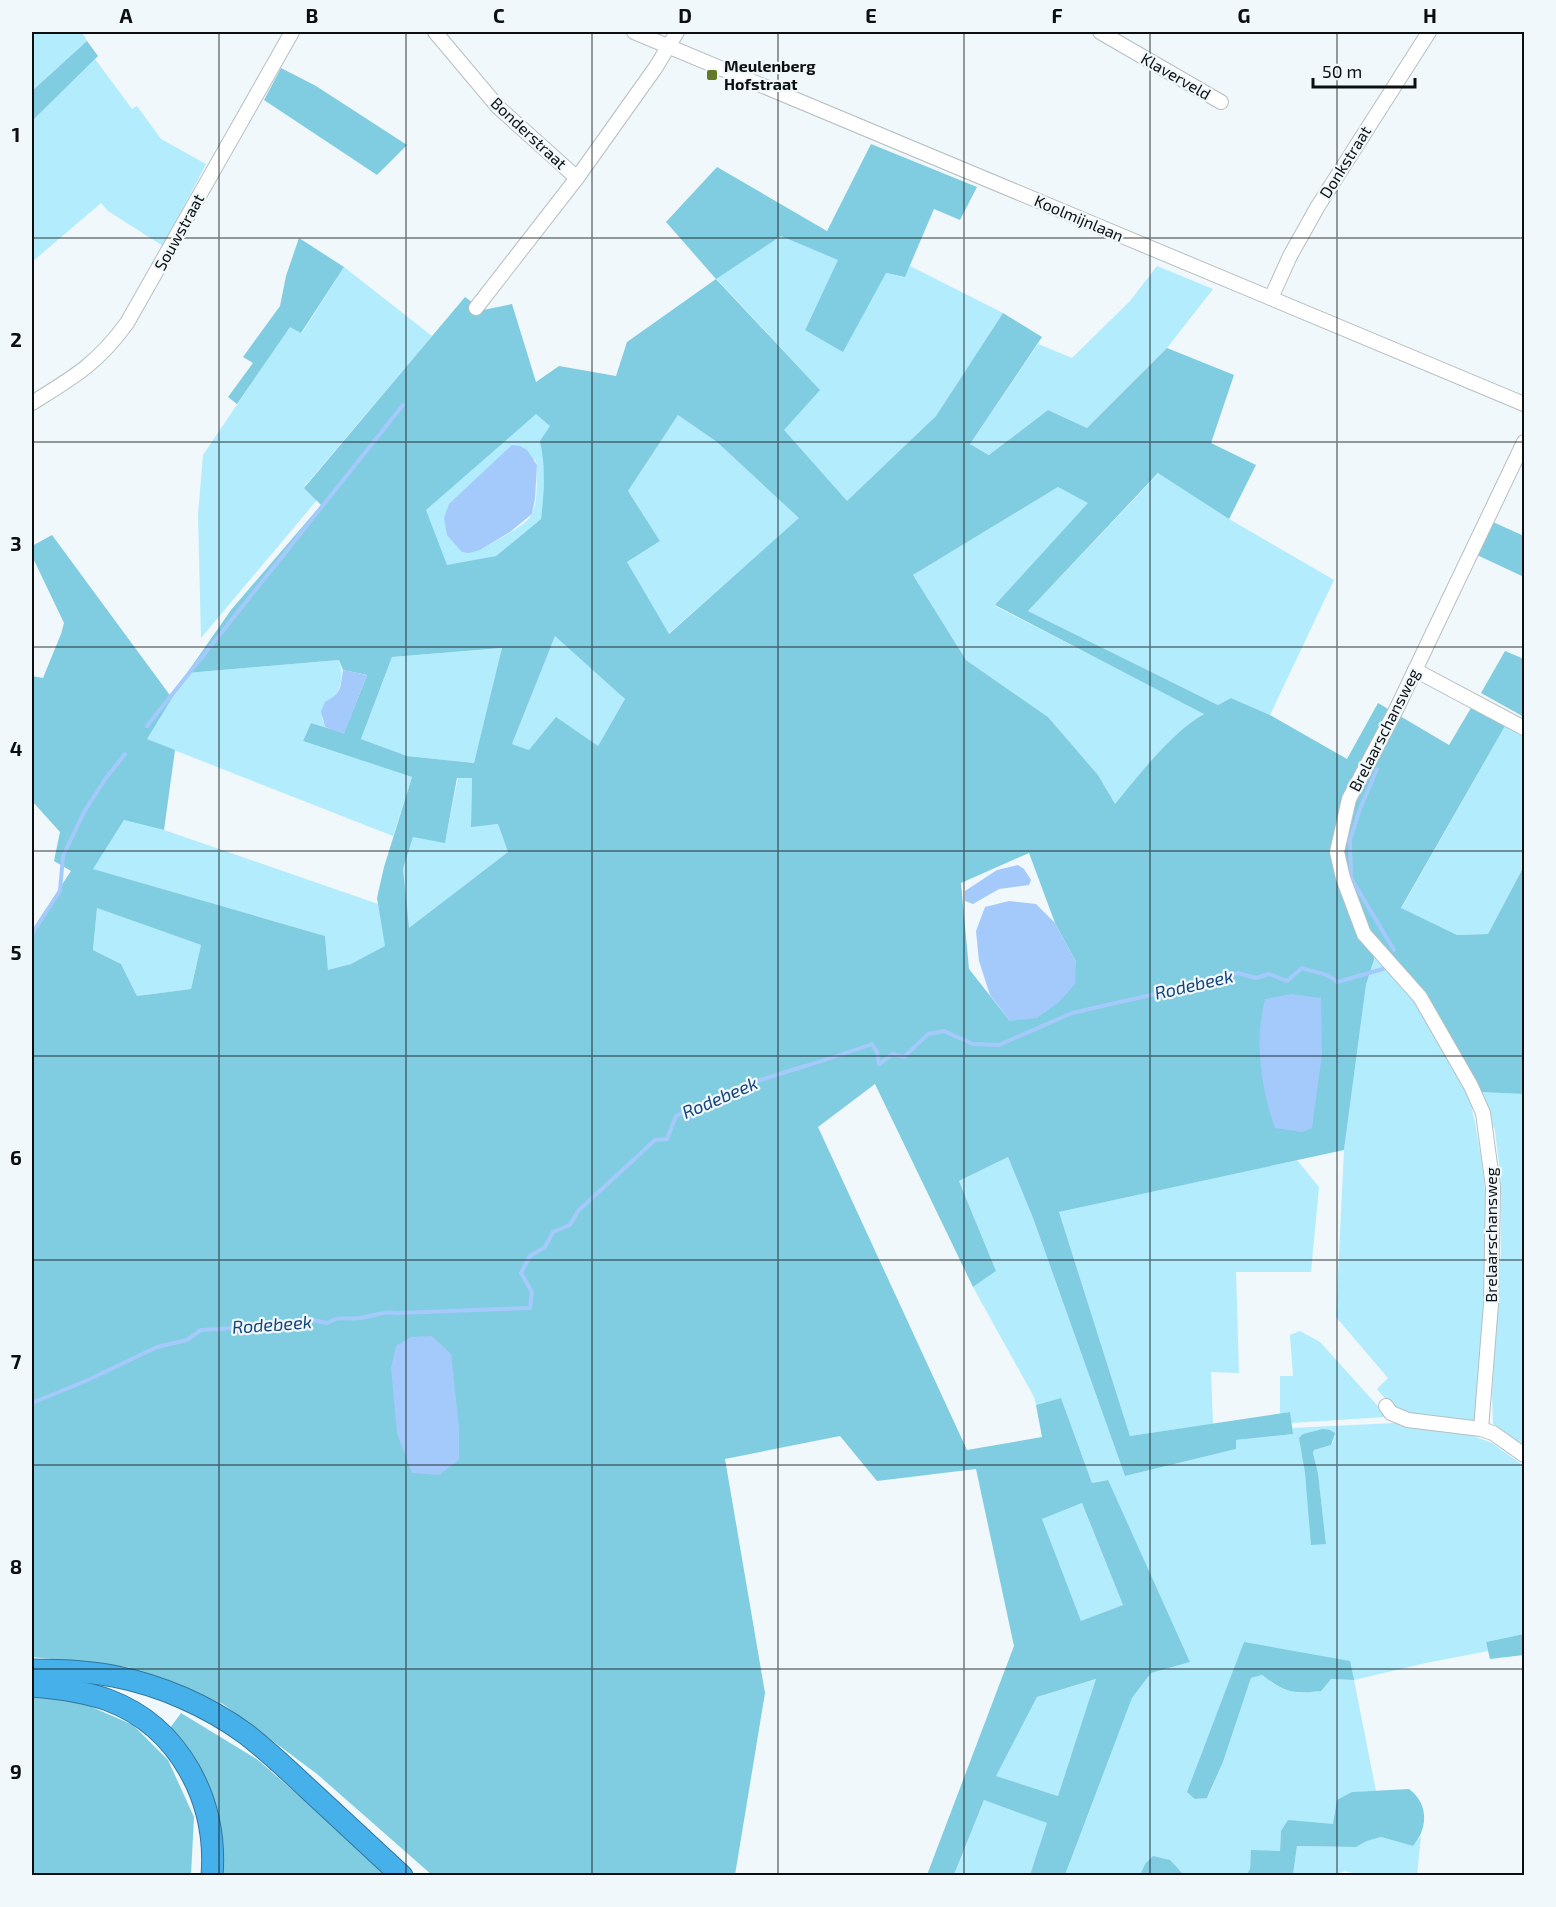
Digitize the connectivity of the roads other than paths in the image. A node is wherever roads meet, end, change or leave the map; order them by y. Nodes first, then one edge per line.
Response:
1 (292, 32) edge
2 (435, 32) edge
3 (634, 32) edge
4 (677, 32) edge
5 (1100, 32) edge
6 (1429, 32) edge
7 (667, 45) junction
8 (1221, 102) dead end
9 (577, 178) junction
10 (1271, 298) junction
11 (476, 308) dead end
12 (32, 403) edge
13 (1524, 404) edge
14 (1524, 442) edge
15 (1415, 670) junction
16 (1524, 728) edge
17 (1386, 1406) dead end
18 (1481, 1429) junction
19 (1524, 1455) edge
20 (32, 1670) edge
21 (32, 1686) edge
22 (212, 1875) edge
23 (402, 1875) edge

1 - 12 street, Souwstraat
2 - 9 street, Bonderstraat
3 - 7 street, Koolmijnlaan
4 - 7 street, Bonderstraat
5 - 8 street, Klaverveld
6 - 10 street, Donkstraat
7 - 9 street, Bonderstraat
7 - 10 street, Koolmijnlaan
9 - 11 street, Bonderstraat
10 - 13 street, Koolmijnlaan
14 - 15 street, Brelaarschansweg
15 - 16 street
15 - 18 street, Brelaarschansweg
17 - 18 street
18 - 19 street
20 - 23 highway
21 - 22 highway

